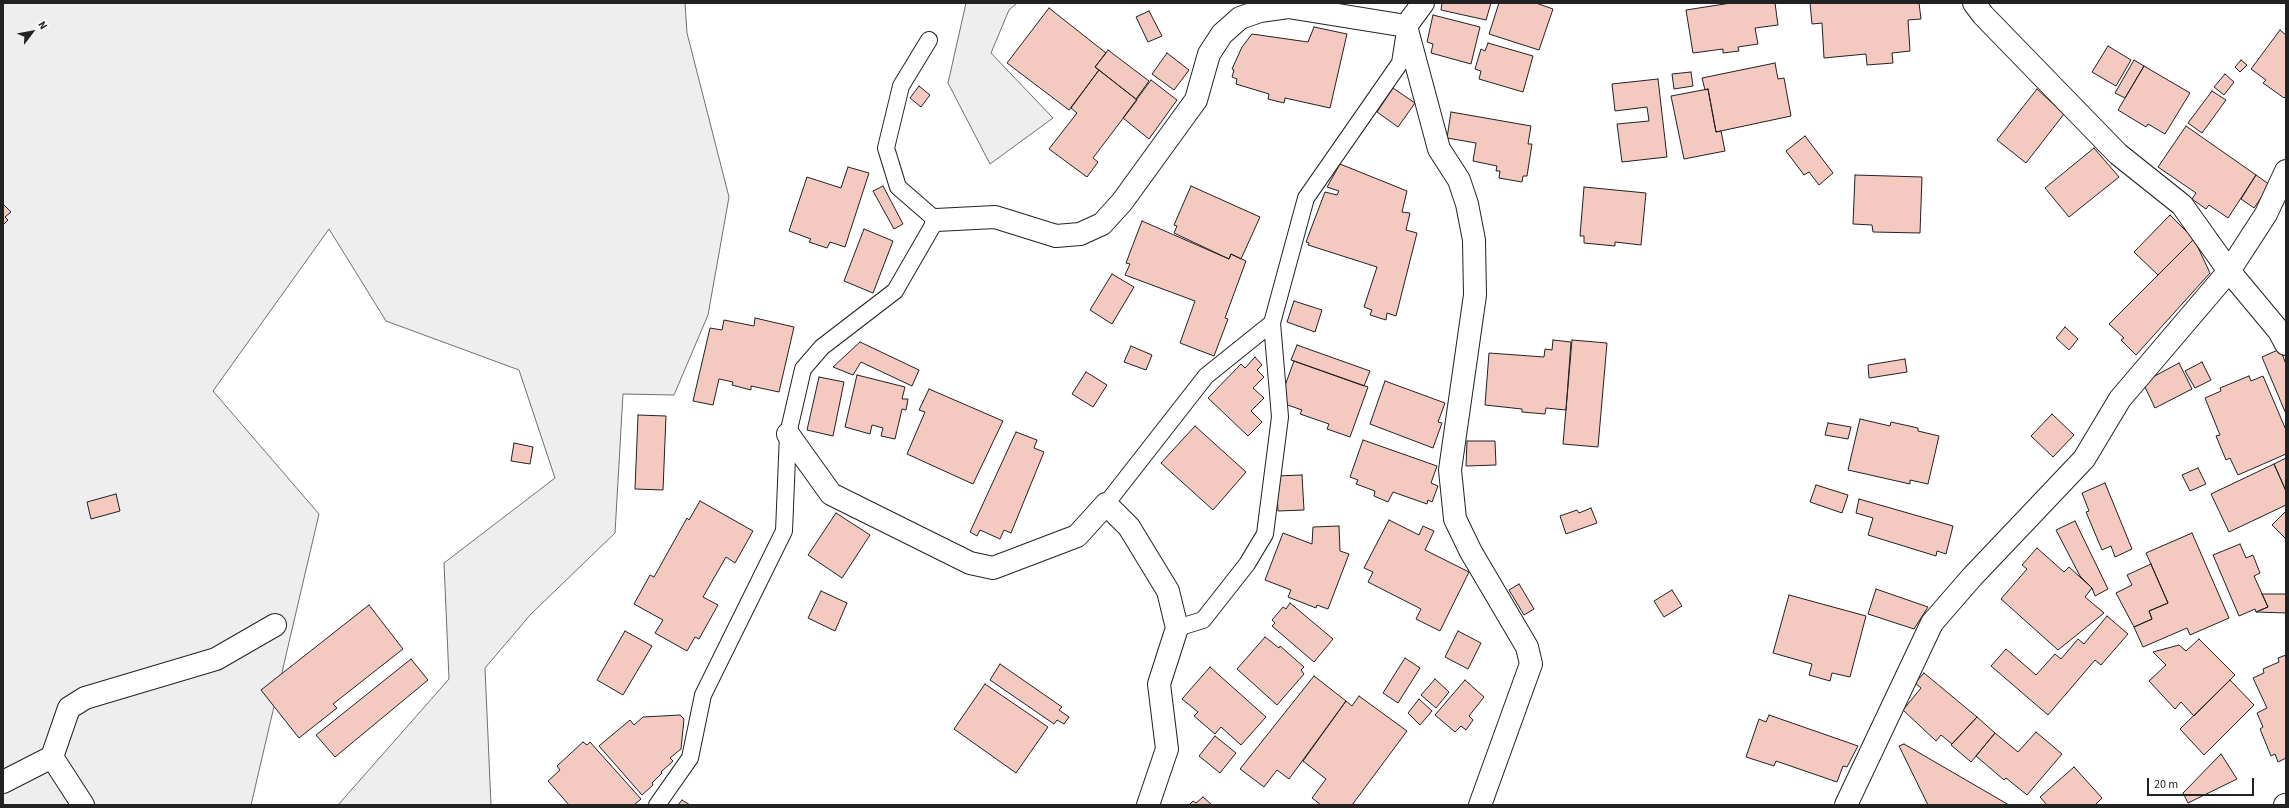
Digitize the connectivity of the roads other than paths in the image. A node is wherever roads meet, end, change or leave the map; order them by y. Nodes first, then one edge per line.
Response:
1 (1423, 3) edge
2 (1974, 3) edge
3 (1406, 26) junction
4 (929, 40) dead end
5 (2286, 171) edge
6 (936, 220) junction
7 (2229, 271) junction
8 (1272, 323) junction
9 (2286, 344) edge
10 (788, 434) junction
11 (1106, 504) junction
12 (275, 625) dead end
13 (1177, 628) junction
14 (52, 757) junction
15 (3, 782) edge
16 (83, 805) edge
17 (657, 805) edge
18 (1148, 805) edge
19 (1480, 805) edge
20 (1846, 805) edge

1 - 3 street
2 - 7 street
3 - 6 street
3 - 8 lane
3 - 19 street
4 - 6 lane
5 - 7 street
6 - 10 lane
7 - 9 street
7 - 20 street
8 - 11 lane
8 - 13 lane
10 - 11 street
10 - 17 lane
11 - 13 street
12 - 14 street
13 - 18 street
14 - 15 street
14 - 16 street

